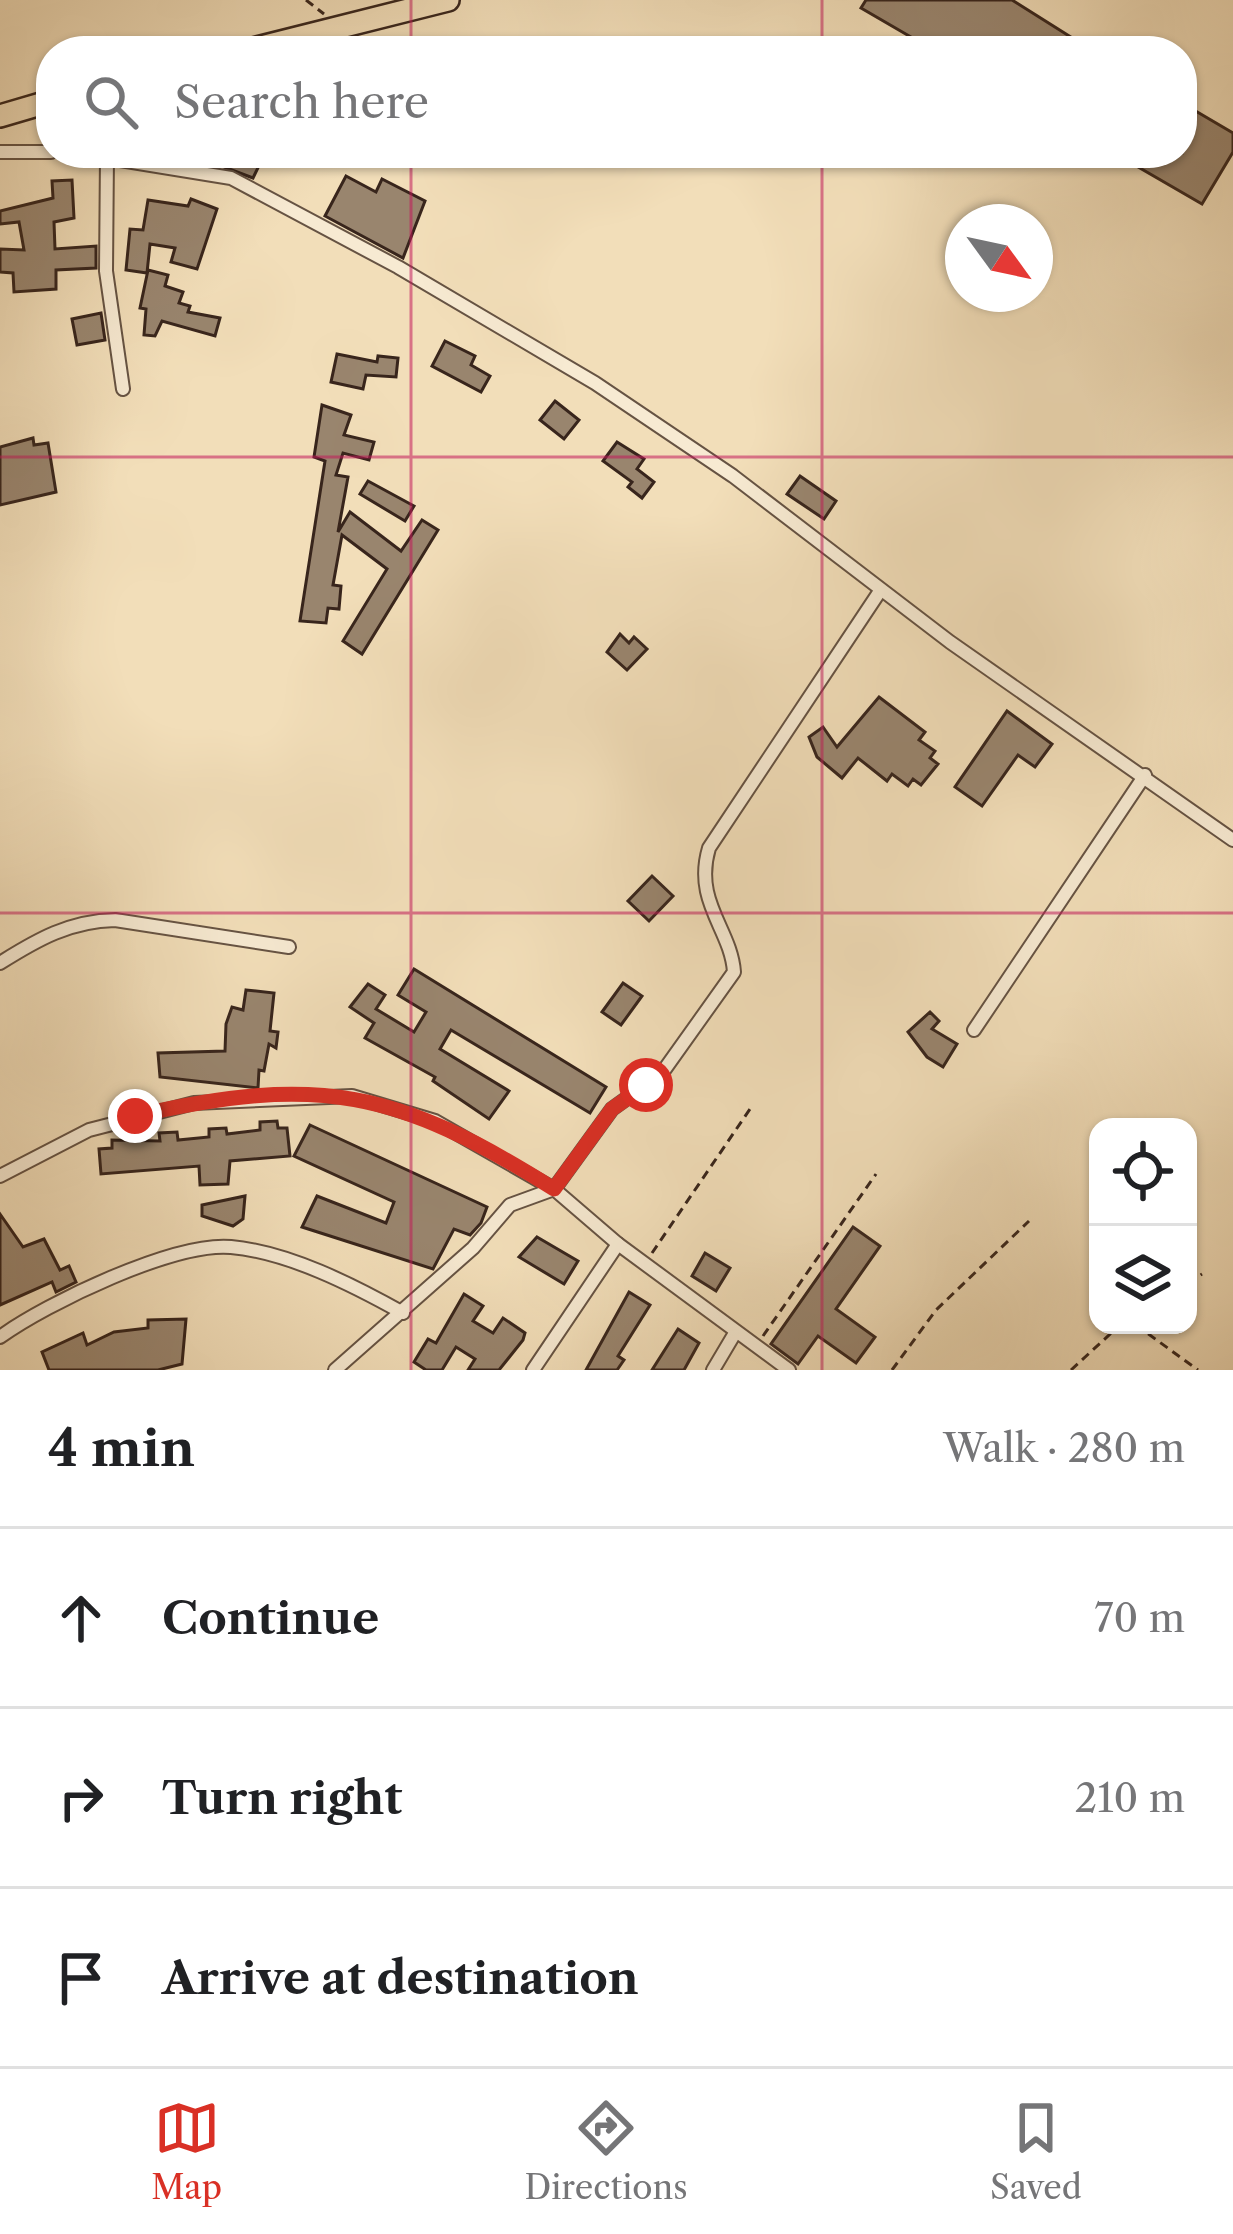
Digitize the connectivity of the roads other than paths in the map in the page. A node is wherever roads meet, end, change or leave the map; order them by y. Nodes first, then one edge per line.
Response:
1 (448, 0) edge
2 (305, 36) edge
3 (36, 105) edge
4 (0, 116) edge
5 (0, 152) edge
6 (36, 152) edge
7 (107, 168) edge
8 (177, 168) edge
9 (123, 389) dead end
10 (880, 591) junction
11 (1145, 775) junction
12 (1233, 840) edge
13 (289, 946) dead end
14 (0, 963) edge
15 (974, 1030) dead end
16 (0, 1176) edge
17 (554, 1189) junction
18 (618, 1244) junction
19 (403, 1312) junction
20 (735, 1333) junction
21 (0, 1336) edge
22 (335, 1370) edge
23 (533, 1370) edge
24 (712, 1370) edge
25 (789, 1370) edge

1 - 2 highway
3 - 4 highway
5 - 6 street
7 - 9 street
8 - 10 street
10 - 11 street
10 - 17 street
11 - 12 street
11 - 15 street
13 - 14 street
16 - 17 street
17 - 18 street
17 - 19 street
18 - 20 street
18 - 23 street
19 - 21 street
19 - 22 street
20 - 24 street
20 - 25 street

